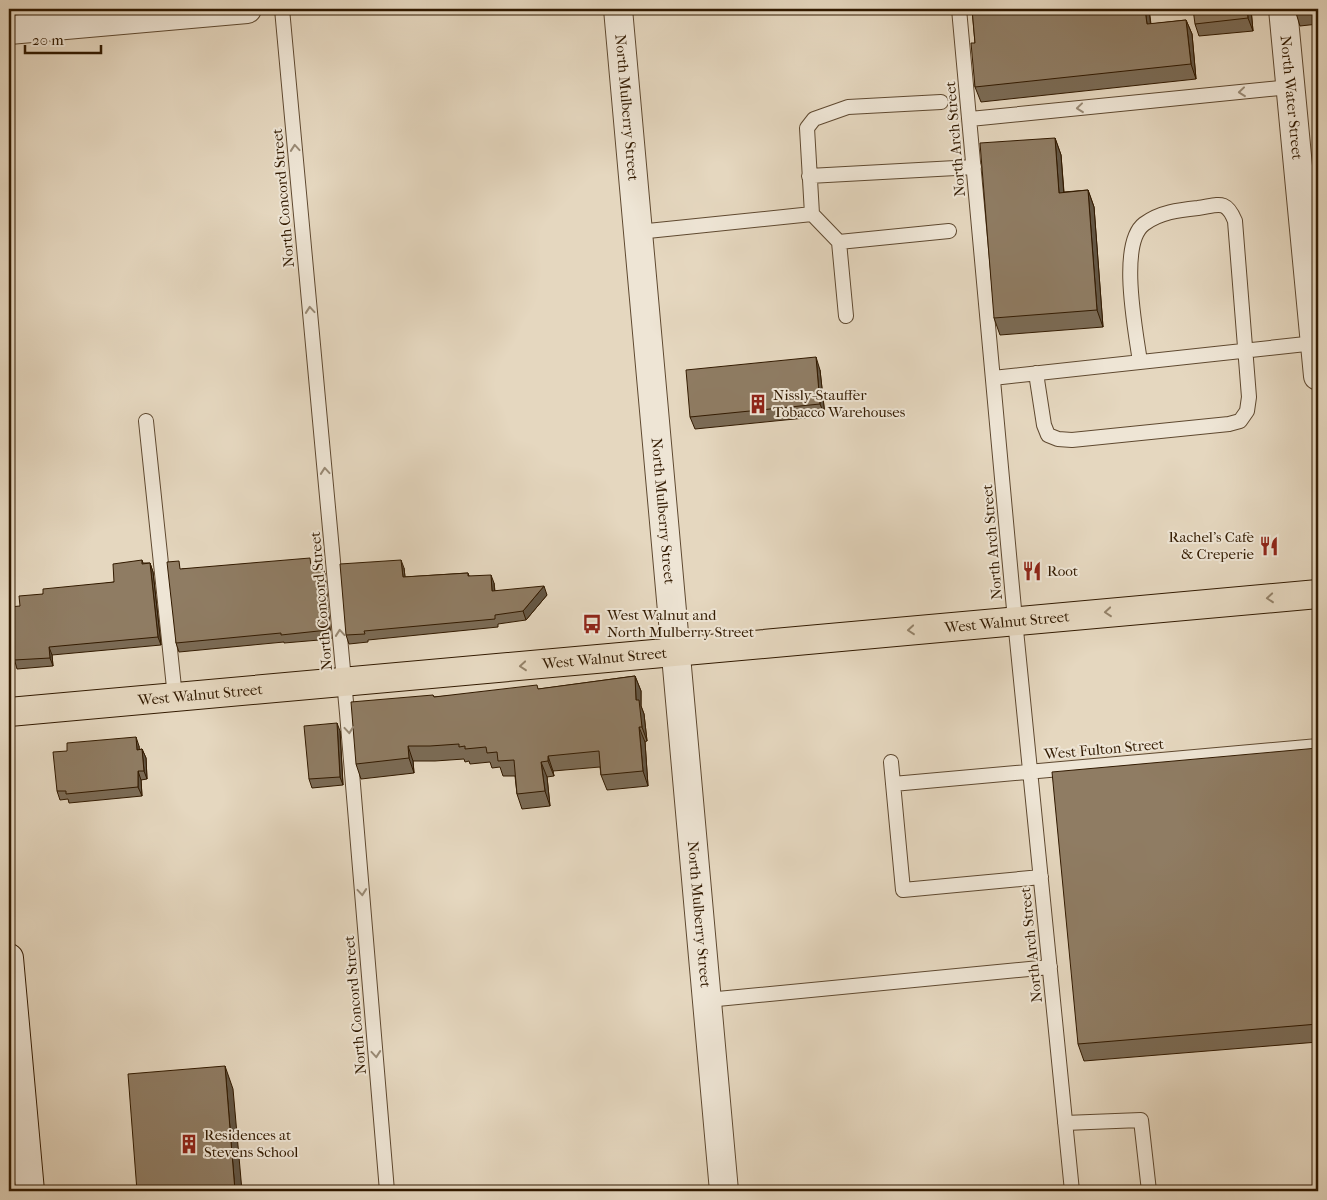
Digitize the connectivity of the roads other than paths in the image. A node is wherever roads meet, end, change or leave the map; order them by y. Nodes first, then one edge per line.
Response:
1 (248, 9) edge
2 (282, 9) edge
3 (618, 9) edge
4 (959, 9) edge
5 (1282, 9) edge
6 (9, 30) edge
7 (1290, 87) junction
8 (941, 102) dead end
9 (970, 119) junction
10 (974, 167) junction
11 (808, 176) junction
12 (812, 214) junction
13 (949, 231) dead end
14 (638, 232) junction
15 (839, 242) junction
16 (846, 316) dead end
17 (1315, 343) junction
18 (1246, 350) junction
19 (1140, 362) junction
20 (1036, 373) junction
21 (1318, 376) edge
22 (993, 378) junction
23 (146, 420) dead end
24 (1318, 594) edge
25 (1015, 620) junction
26 (676, 652) junction
27 (344, 682) junction
28 (175, 697) junction
29 (9, 712) edge
30 (1318, 746) edge
31 (891, 762) dead end
32 (1030, 772) junction
33 (893, 784) junction
34 (1041, 877) junction
35 (9, 958) edge
36 (1050, 967) junction
37 (707, 1000) junction
38 (1065, 1123) junction
39 (30, 1191) edge
40 (388, 1191) edge
41 (724, 1191) edge
42 (1072, 1191) edge
43 (1149, 1191) edge

1 - 6 street
27 -> 2 lane, North Concord Street
3 - 14 street, North Mulberry Street
4 - 9 lane, North Arch Street
5 - 7 street, North Water Street
7 -> 9 lane
7 - 17 street, North Water Street
8 - 11 lane
9 - 10 lane, North Arch Street
10 - 11 lane
10 - 22 lane, North Arch Street
11 - 12 lane
12 - 14 lane
12 - 15 lane
13 - 15 lane
14 - 26 street, North Mulberry Street
15 - 16 lane
17 - 18 lane
17 - 21 street, North Water Street
18 - 19 lane
18 - 19 lane
18 - 20 lane
19 - 20 lane
20 - 22 lane
22 - 25 lane, North Arch Street
23 - 28 lane
24 -> 25 main road, West Walnut Street
25 -> 26 main road, West Walnut Street
25 - 32 lane, North Arch Street
26 -> 27 main road, West Walnut Street
26 - 37 street, North Mulberry Street
27 - 28 main road, West Walnut Street
27 -> 40 lane, North Concord Street
28 - 29 main road, West Walnut Street
30 - 32 lane, West Fulton Street
31 - 33 lane
32 - 33 lane, West Fulton Street
32 - 34 lane, North Arch Street
33 - 34 lane
34 - 36 lane, North Arch Street
35 - 39 street
36 - 37 lane
36 - 38 lane, North Arch Street
37 - 41 street, North Mulberry Street
38 - 42 lane, North Arch Street
38 - 43 lane

